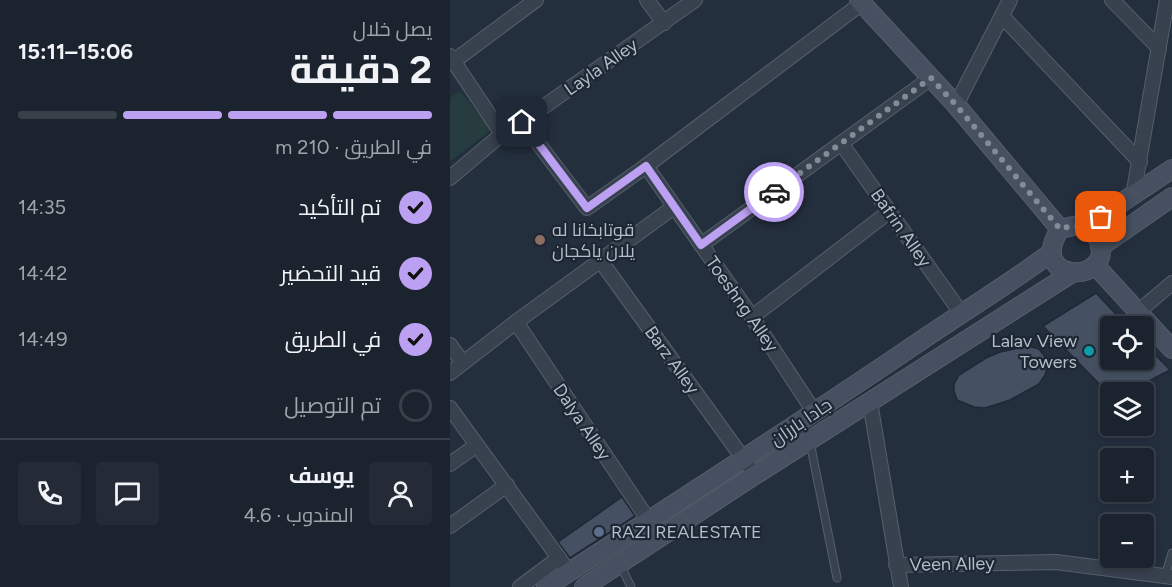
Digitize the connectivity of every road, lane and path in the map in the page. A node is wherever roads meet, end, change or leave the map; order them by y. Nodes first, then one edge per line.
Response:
1 (536, 0) edge
2 (647, 0) edge
3 (695, 0) edge
4 (1010, 0) edge
5 (1112, 0) edge
6 (1167, 0) edge
7 (860, 2) edge
8 (1002, 15) junction
9 (664, 23) junction
10 (1159, 48) junction
11 (452, 58) edge
12 (931, 78) junction
13 (956, 105) junction
14 (522, 122) junction
15 (502, 134) junction
16 (841, 143) junction
17 (1140, 162) junction
18 (646, 166) junction
19 (1172, 169) edge
20 (450, 178) edge
21 (1133, 196) junction
22 (1172, 197) edge
23 (674, 207) junction
24 (890, 211) junction
25 (1085, 227) junction
26 (1060, 229) junction
27 (701, 245) junction
28 (1100, 247) junction
29 (1052, 252) junction
30 (600, 260) junction
31 (1095, 265) junction
32 (1071, 273) junction
33 (1172, 283) edge
34 (1138, 312) junction
35 (961, 313) junction
36 (752, 317) junction
37 (516, 322) junction
38 (450, 345) edge
39 (1172, 349) edge
40 (463, 363) junction
41 (450, 373) edge
42 (870, 402) junction
43 (450, 408) edge
44 (815, 413) junction
45 (810, 441) junction
46 (477, 445) junction
47 (744, 460) junction
48 (450, 464) edge
49 (755, 475) junction
50 (507, 485) junction
51 (649, 521) junction
52 (450, 526) edge
53 (1172, 553) edge
54 (620, 564) junction
55 (564, 565) junction
56 (896, 566) junction
57 (1168, 577) edge
58 (837, 578) dead end
59 (520, 587) edge
60 (546, 587) edge
61 (584, 587) edge
62 (631, 587) edge
63 (901, 587) edge

1 - 11 street
2 - 9 street
3 - 9 street, Layla Alley
4 - 8 street
5 - 10 street
6 - 10 street
7 - 12 main road
7 - 18 street
8 - 13 street
8 - 17 street
9 - 14 street, Layla Alley
10 - 17 street
11 - 15 street
12 - 13 main road
12 - 16 street
13 - 26 main road
14 - 15 street, Layla Alley
14 - 18 street
15 - 20 street, Layla Alley
16 - 24 street, Bafrin Alley
16 - 27 street
17 - 21 street
18 - 23 street, Toeshng Alley
19 - 21 main road
21 - 25 main road
22 - 28 main road
23 - 27 street, Toeshng Alley
23 - 30 street
24 - 35 street, Bafrin Alley
24 - 36 street
25 - 26 main road
25 - 28 main road
26 - 29 main road
27 - 36 street, Toeshng Alley
28 - 31 main road
29 - 32 main road
29 - 35 main road, جادا بارزان
30 - 37 street
30 - 47 street, Barz Alley
31 - 32 main road
31 - 34 main road
32 - 42 main road, جادا بارزان
33 - 34 street
34 - 39 main road
35 - 44 main road, جادا بارزان
36 - 44 street, Toeshng Alley
37 - 40 street
37 - 51 street, Dalya Alley
38 - 40 street
40 - 41 street
42 - 45 main road, جادا بارزان
42 - 56 street, Veen Alley
43 - 46 street
44 - 47 main road, جادا بارزان
45 - 49 main road, جادا بارزان
45 - 58 lane
46 - 48 street
46 - 50 street
47 - 49 street, Barz Alley
47 - 51 main road, جادا بارزان
49 - 54 main road, جادا بارزان
50 - 52 street
50 - 55 street
51 - 55 main road, جادا بارزان
53 - 57 lane
54 - 61 main road, جادا بارزان
54 - 62 lane
55 - 59 street
55 - 60 main road, جادا بارزان
56 - 57 street, Veen Alley
56 - 63 street

